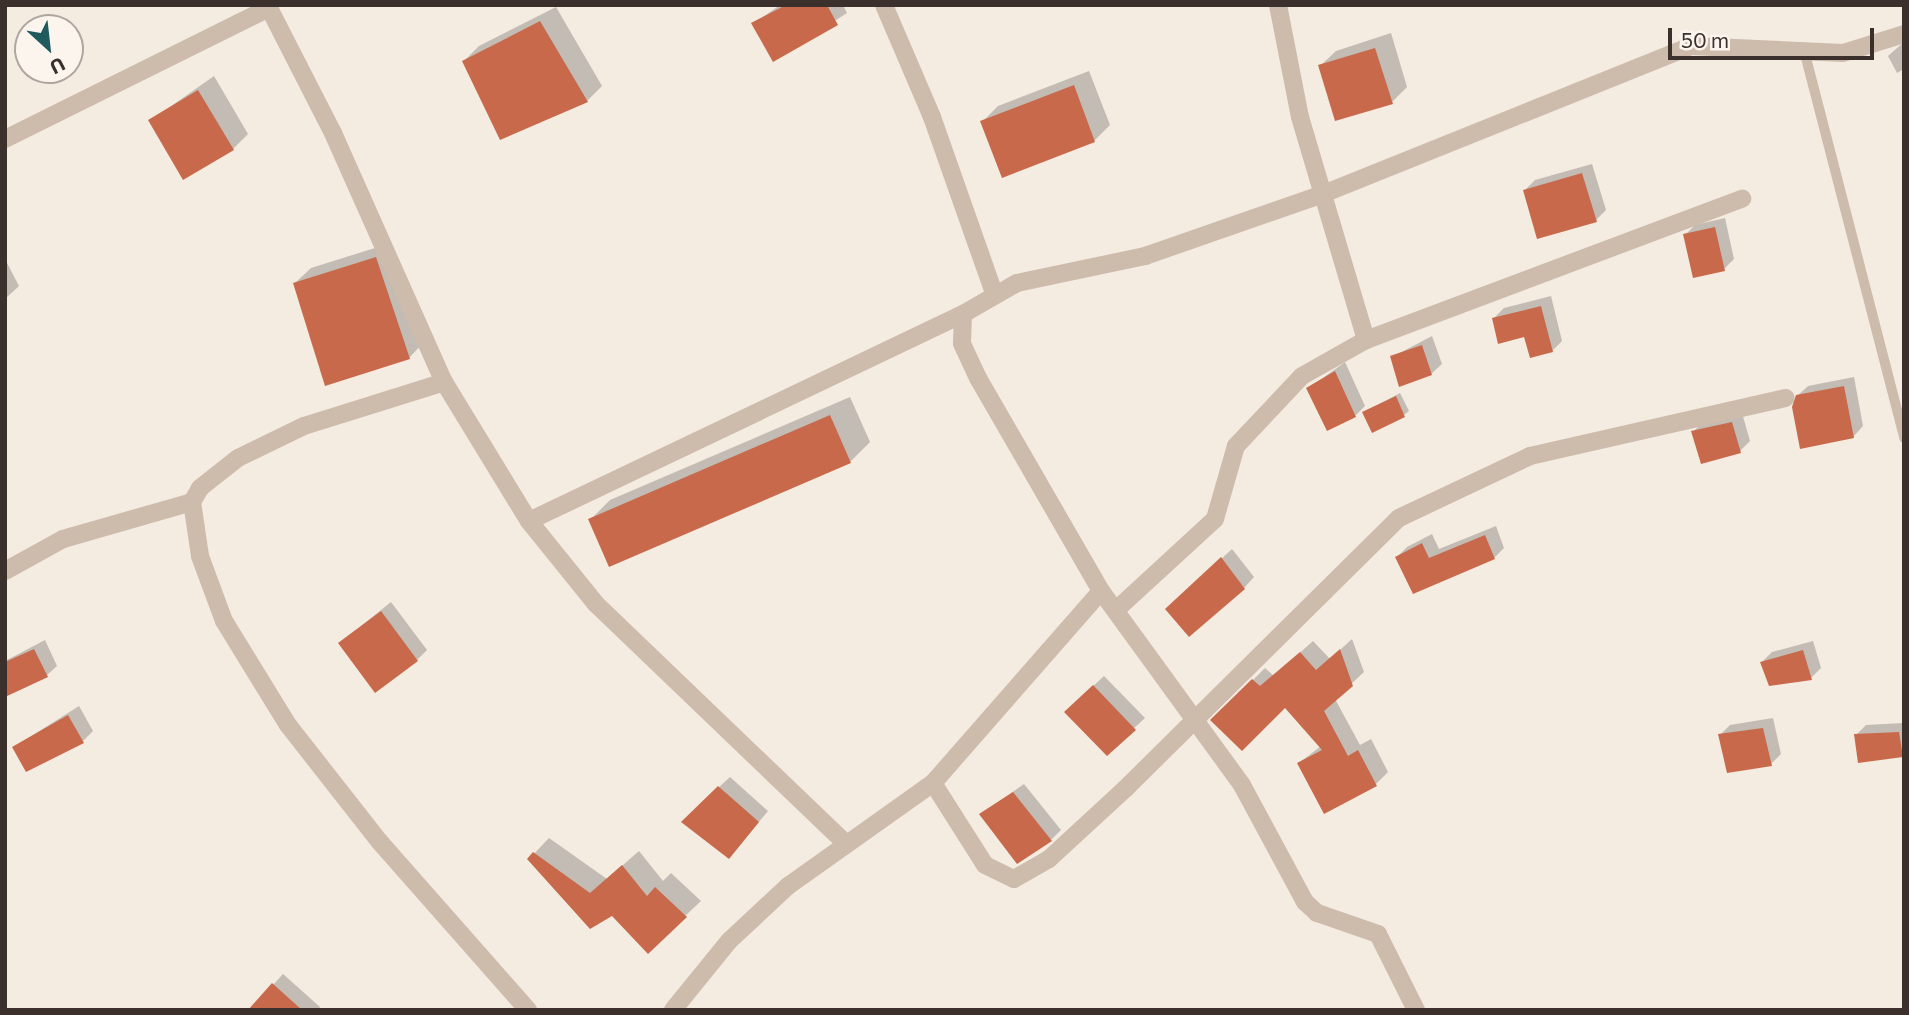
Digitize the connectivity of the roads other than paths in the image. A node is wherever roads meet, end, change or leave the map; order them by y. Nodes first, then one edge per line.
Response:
1 (884, 5) edge
2 (1278, 5) edge
3 (269, 7) edge
4 (1904, 34) edge
5 (1805, 54) junction
6 (5, 139) edge
7 (1323, 194) junction
8 (1742, 199) dead end
9 (994, 293) junction
10 (963, 314) junction
11 (1366, 340) junction
12 (444, 382) junction
13 (1785, 398) dead end
14 (1904, 438) edge
15 (192, 502) junction
16 (529, 521) junction
17 (5, 571) edge
18 (1101, 591) junction
19 (1116, 610) junction
20 (1196, 718) junction
21 (933, 783) junction
22 (844, 842) junction
23 (527, 1010) edge
24 (673, 1010) edge
25 (1416, 1010) edge

1 - 9 street
2 - 7 street
3 - 6 street
3 - 12 street
4 - 5 street
5 - 7 street
5 - 14 lane
7 - 9 street
7 - 11 street
8 - 11 street
9 - 10 street
10 - 16 street
10 - 18 street
11 - 19 street
12 - 15 street
12 - 16 street
13 - 20 street
15 - 17 street
15 - 23 street
16 - 22 street
18 - 19 street
18 - 21 street
19 - 20 street
20 - 21 street
20 - 25 street
21 - 22 street
22 - 24 street

